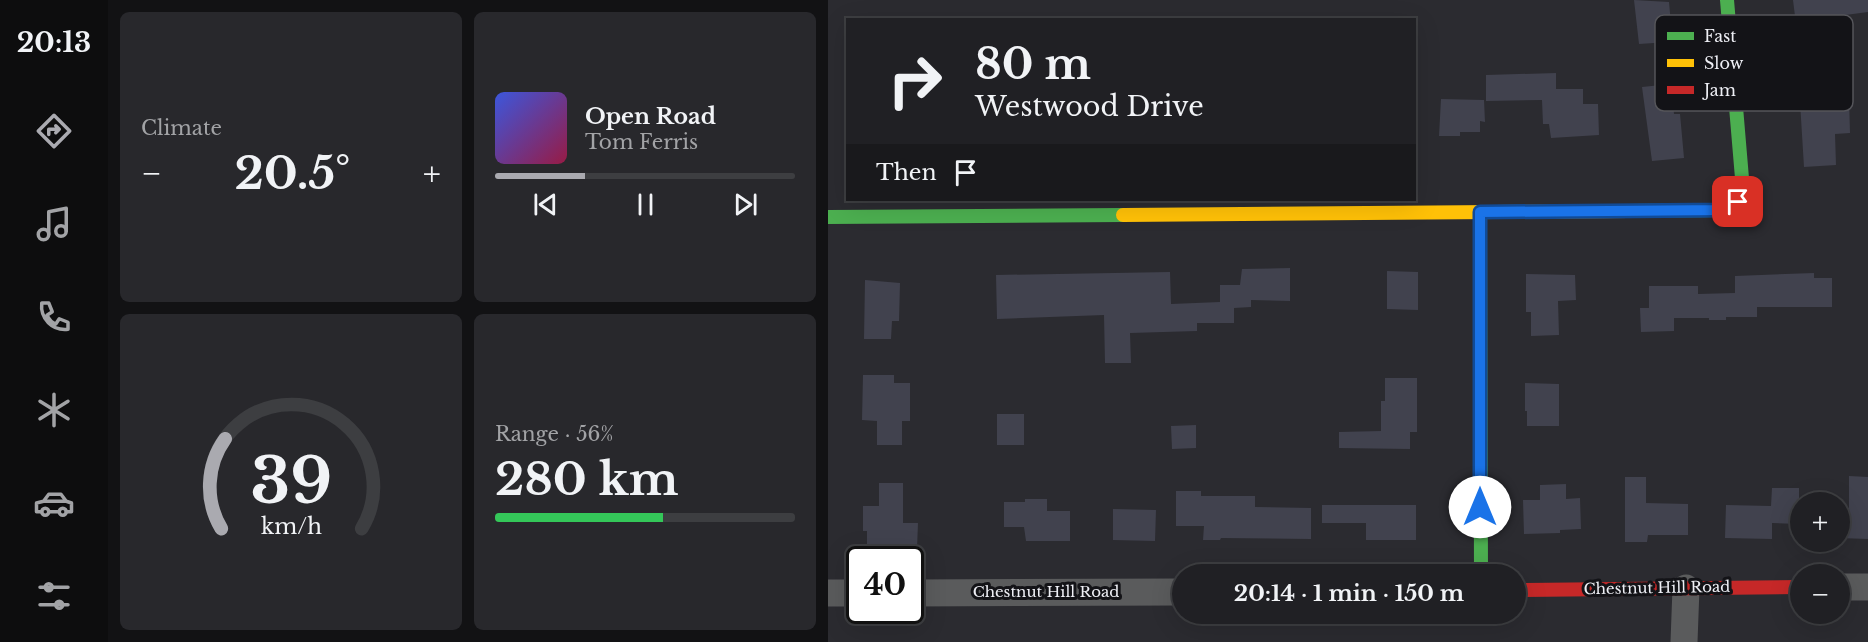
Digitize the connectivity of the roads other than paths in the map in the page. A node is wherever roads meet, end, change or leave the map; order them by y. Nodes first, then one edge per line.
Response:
1 (1727, 0) edge
2 (1728, 15) edge
3 (1736, 111) edge
4 (1480, 212) junction
5 (828, 218) edge
6 (1481, 564) edge
7 (1868, 586) edge
8 (1790, 587) edge
9 (1850, 587) edge
10 (1686, 588) junction
11 (1526, 590) edge
12 (1172, 592) edge
13 (828, 593) edge
14 (846, 593) edge
15 (924, 593) edge
16 (1684, 642) edge

1 - 2 street
3 - 4 street
4 - 5 street
4 - 6 street
7 - 9 street
8 - 10 street, Chestnut Hill Road
10 - 11 street, Chestnut Hill Road
10 - 16 street
12 - 15 street, Chestnut Hill Road
13 - 14 street

